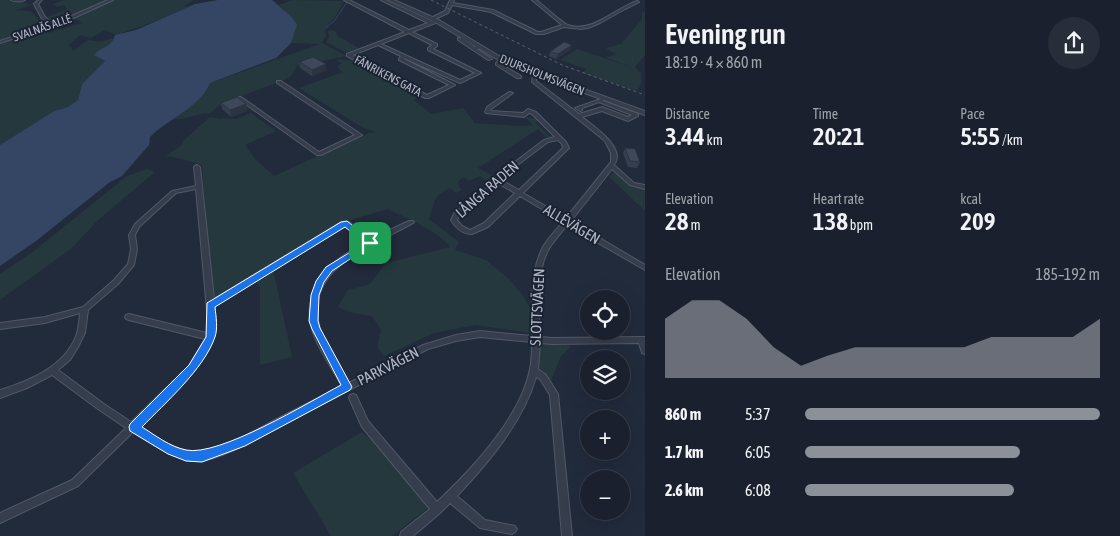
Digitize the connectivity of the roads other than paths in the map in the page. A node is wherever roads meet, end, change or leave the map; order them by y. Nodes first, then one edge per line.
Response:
1 (13, 0) edge
2 (23, 0) edge
3 (40, 0) edge
4 (111, 0) edge
5 (346, 0) edge
6 (383, 0) edge
7 (390, 0) edge
8 (534, 0) edge
9 (632, 0) edge
10 (452, 2) edge
11 (637, 2) junction
12 (462, 3) edge
13 (642, 4) dead end
14 (434, 21) junction
15 (51, 24) junction
16 (566, 26) junction
17 (408, 32) junction
18 (460, 39) dead end
19 (0, 42) edge
20 (378, 44) junction
21 (477, 48) junction
22 (403, 56) junction
23 (490, 59) dead end
24 (503, 60) junction
25 (535, 74) junction
26 (519, 77) dead end
27 (279, 82) dead end
28 (460, 82) junction
29 (453, 86) junction
30 (511, 93) dead end
31 (239, 98) edge
32 (580, 109) dead end
33 (645, 114) edge
34 (579, 116) junction
35 (559, 138) junction
36 (612, 166) junction
37 (197, 167) dead end
38 (499, 181) junction
39 (198, 187) junction
40 (645, 188) edge
41 (520, 193) junction
42 (411, 222) dead end
43 (567, 222) junction
44 (370, 243) junction
45 (645, 268) edge
46 (210, 305) junction
47 (85, 309) junction
48 (129, 317) dead end
49 (0, 326) edge
50 (210, 337) junction
51 (536, 339) junction
52 (643, 340) edge
53 (645, 351) edge
54 (52, 370) junction
55 (534, 371) junction
56 (347, 387) junction
57 (0, 394) edge
58 (353, 398) dead end
59 (134, 427) junction
60 (451, 497) junction
61 (437, 510) junction
62 (0, 518) edge
63 (512, 529) dead end
64 (406, 536) edge
65 (567, 536) edge

1 - 2 street
3 - 15 street
4 - 15 street, SVALNÄS ALLÉ
5 - 17 street
6 - 14 street
7 - 14 street, DJURSHOLMSVÄGEN
8 - 16 street
9 - 11 street
10 - 12 street
10 - 14 street
11 - 13 street
11 - 16 street
12 - 16 street
14 - 17 street
14 - 21 street, DJURSHOLMSVÄGEN
15 - 19 street, SVALNÄS ALLÉ
17 - 20 street
17 - 28 street
18 - 21 street
20 - 22 street
20 - 29 street, FÄNRIKENS GATA
21 - 23 street
21 - 24 street, DJURSHOLMSVÄGEN
22 - 28 street
22 - 29 street, FÄNRIKENS GATA
24 - 25 street, DJURSHOLMSVÄGEN
24 - 26 street
25 - 33 street, DJURSHOLMSVÄGEN
25 - 34 street
27 - 31 street
28 - 29 street
30 - 35 street
32 - 34 street
34 - 36 street
35 - 38 street, LÅNGA RADEN
35 - 41 street, LÅNGA RADEN
36 - 40 street
36 - 43 street, SLOTTSVÄGEN
37 - 39 street
38 - 41 street, ALLÉVÄGEN
38 - 41 street, LÅNGA RADEN
39 - 46 street
39 - 47 street
41 - 43 street, ALLÉVÄGEN
42 - 44 street
43 - 45 street, ALLÉVÄGEN
43 - 51 street, SLOTTSVÄGEN
44 - 46 street
44 - 56 street
46 - 50 street
47 - 49 street
47 - 54 street
48 - 50 street
50 - 59 street
51 - 52 street, PARKVÄGEN
51 - 55 street, SLOTTSVÄGEN
51 - 56 street, PARKVÄGEN
52 - 53 street
54 - 57 street
54 - 59 street, PARKVÄGEN
55 - 60 street, SLOTTSVÄGEN
55 - 65 street
56 - 59 street, PARKVÄGEN
58 - 61 street
59 - 62 street
60 - 61 street, SLOTTSVÄGEN
60 - 63 street
61 - 64 street, SLOTTSVÄGEN

